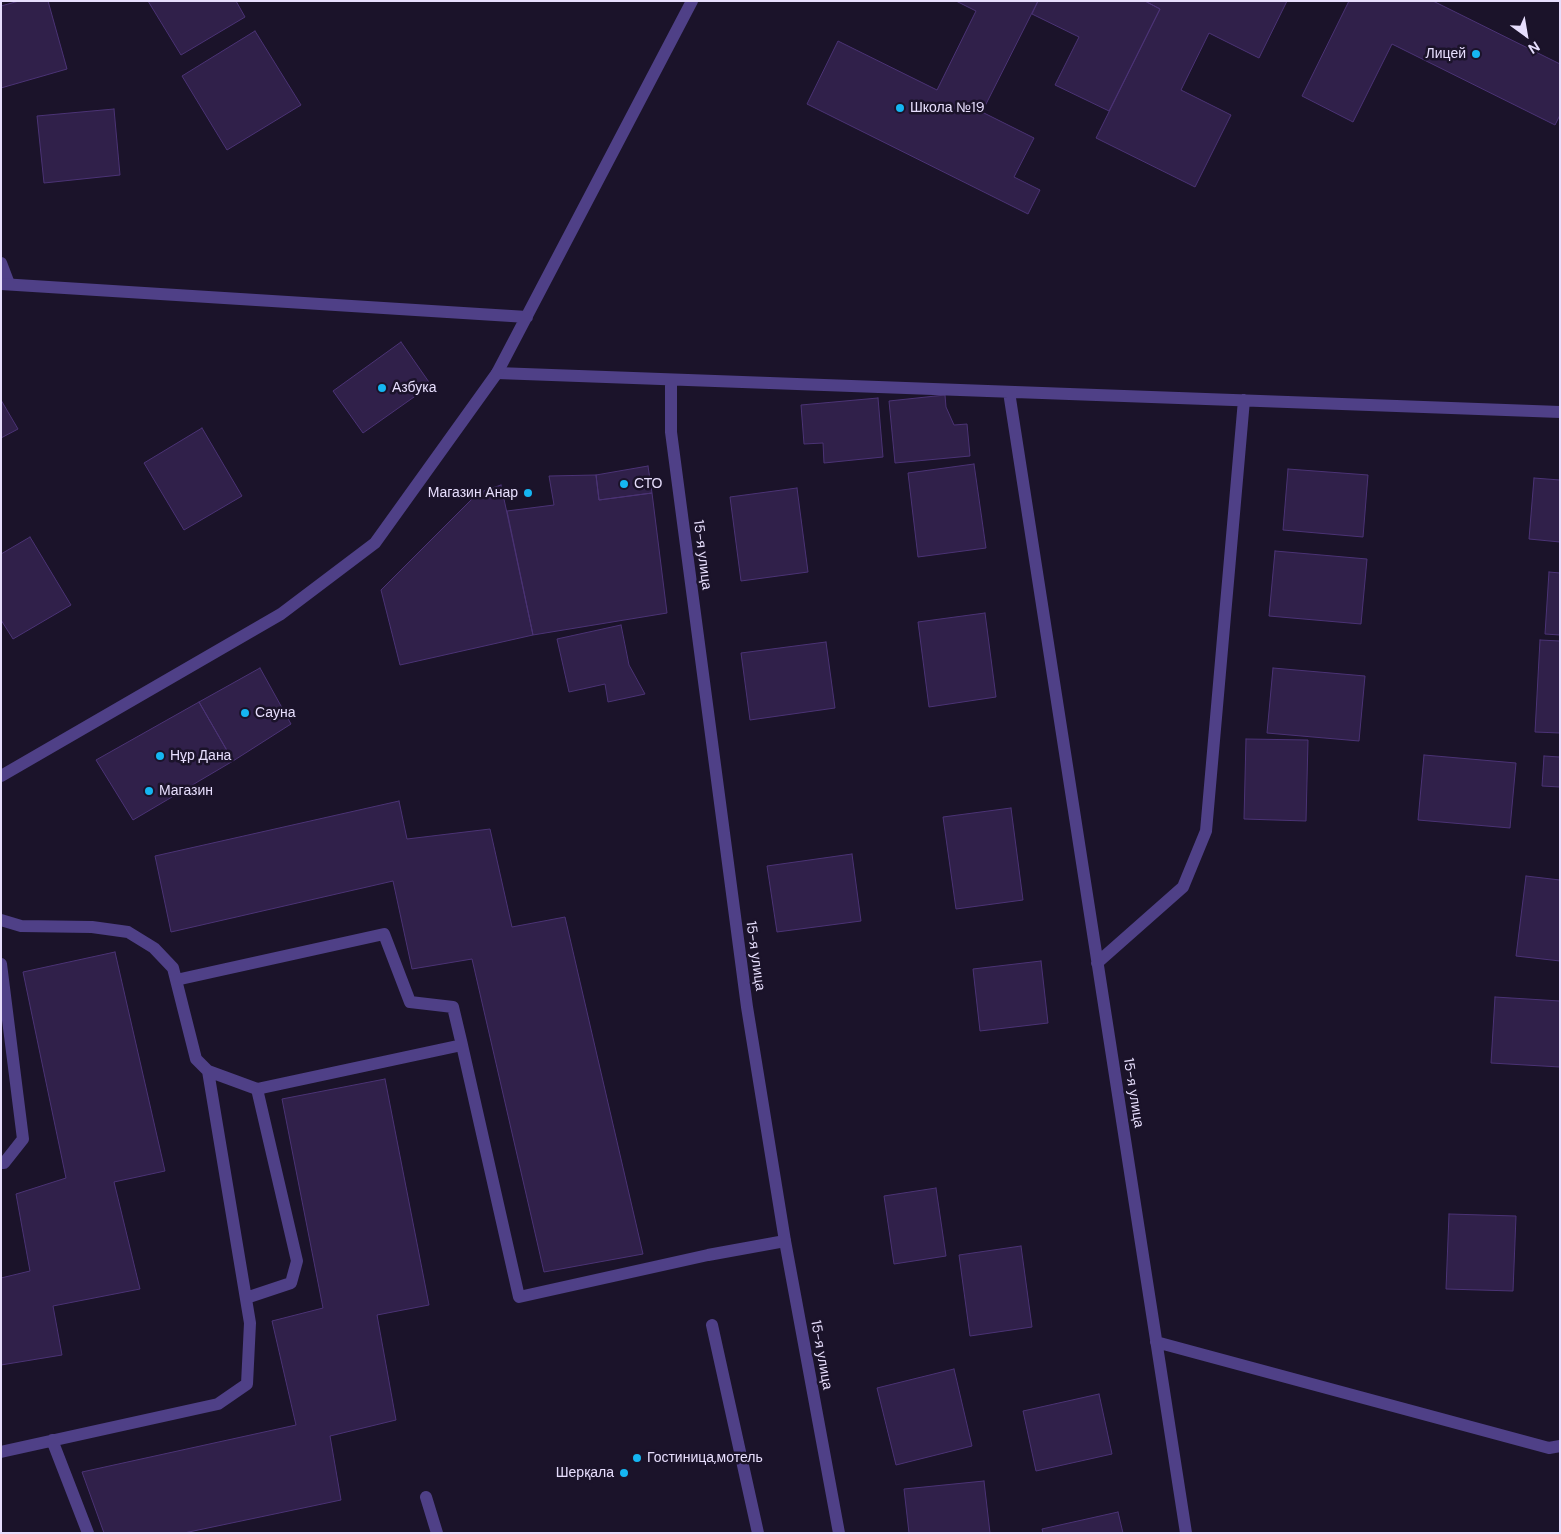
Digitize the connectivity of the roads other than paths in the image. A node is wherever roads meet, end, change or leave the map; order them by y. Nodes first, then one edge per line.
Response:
1 (688, 3) edge
2 (1, 263) edge
3 (5, 284) edge
4 (527, 317) junction
5 (497, 374) junction
6 (671, 380) junction
7 (1009, 392) junction
8 (1244, 400) junction
9 (1560, 412) edge
10 (1, 776) edge
11 (1, 920) edge
12 (1097, 963) junction
13 (1, 964) edge
14 (176, 980) junction
15 (462, 1045) junction
16 (208, 1071) junction
17 (257, 1090) junction
18 (1, 1163) edge
19 (785, 1241) junction
20 (246, 1298) junction
21 (712, 1325) dead end
22 (1156, 1342) junction
23 (52, 1440) junction
24 (1560, 1446) edge
25 (1, 1452) edge
26 (426, 1497) dead end
27 (88, 1533) edge
28 (437, 1533) edge
29 (758, 1533) edge
30 (839, 1533) edge
31 (1186, 1533) edge

1 - 4 street
2 - 3 street
3 - 4 street
4 - 5 street
5 - 6 street
5 - 10 street
6 - 7 street
6 - 19 street, 15-я улица
7 - 8 street
7 - 12 street, 15-я улица
8 - 9 street
8 - 12 street
11 - 14 street
12 - 22 street, 15-я улица
13 - 18 street
14 - 15 street
14 - 16 street
15 - 17 street
15 - 19 street
16 - 17 street
16 - 20 street
17 - 20 street
19 - 30 street, 15-я улица
20 - 23 street
21 - 29 street
22 - 24 street
22 - 31 street, 15-я улица
23 - 25 street
23 - 27 street
26 - 28 street

